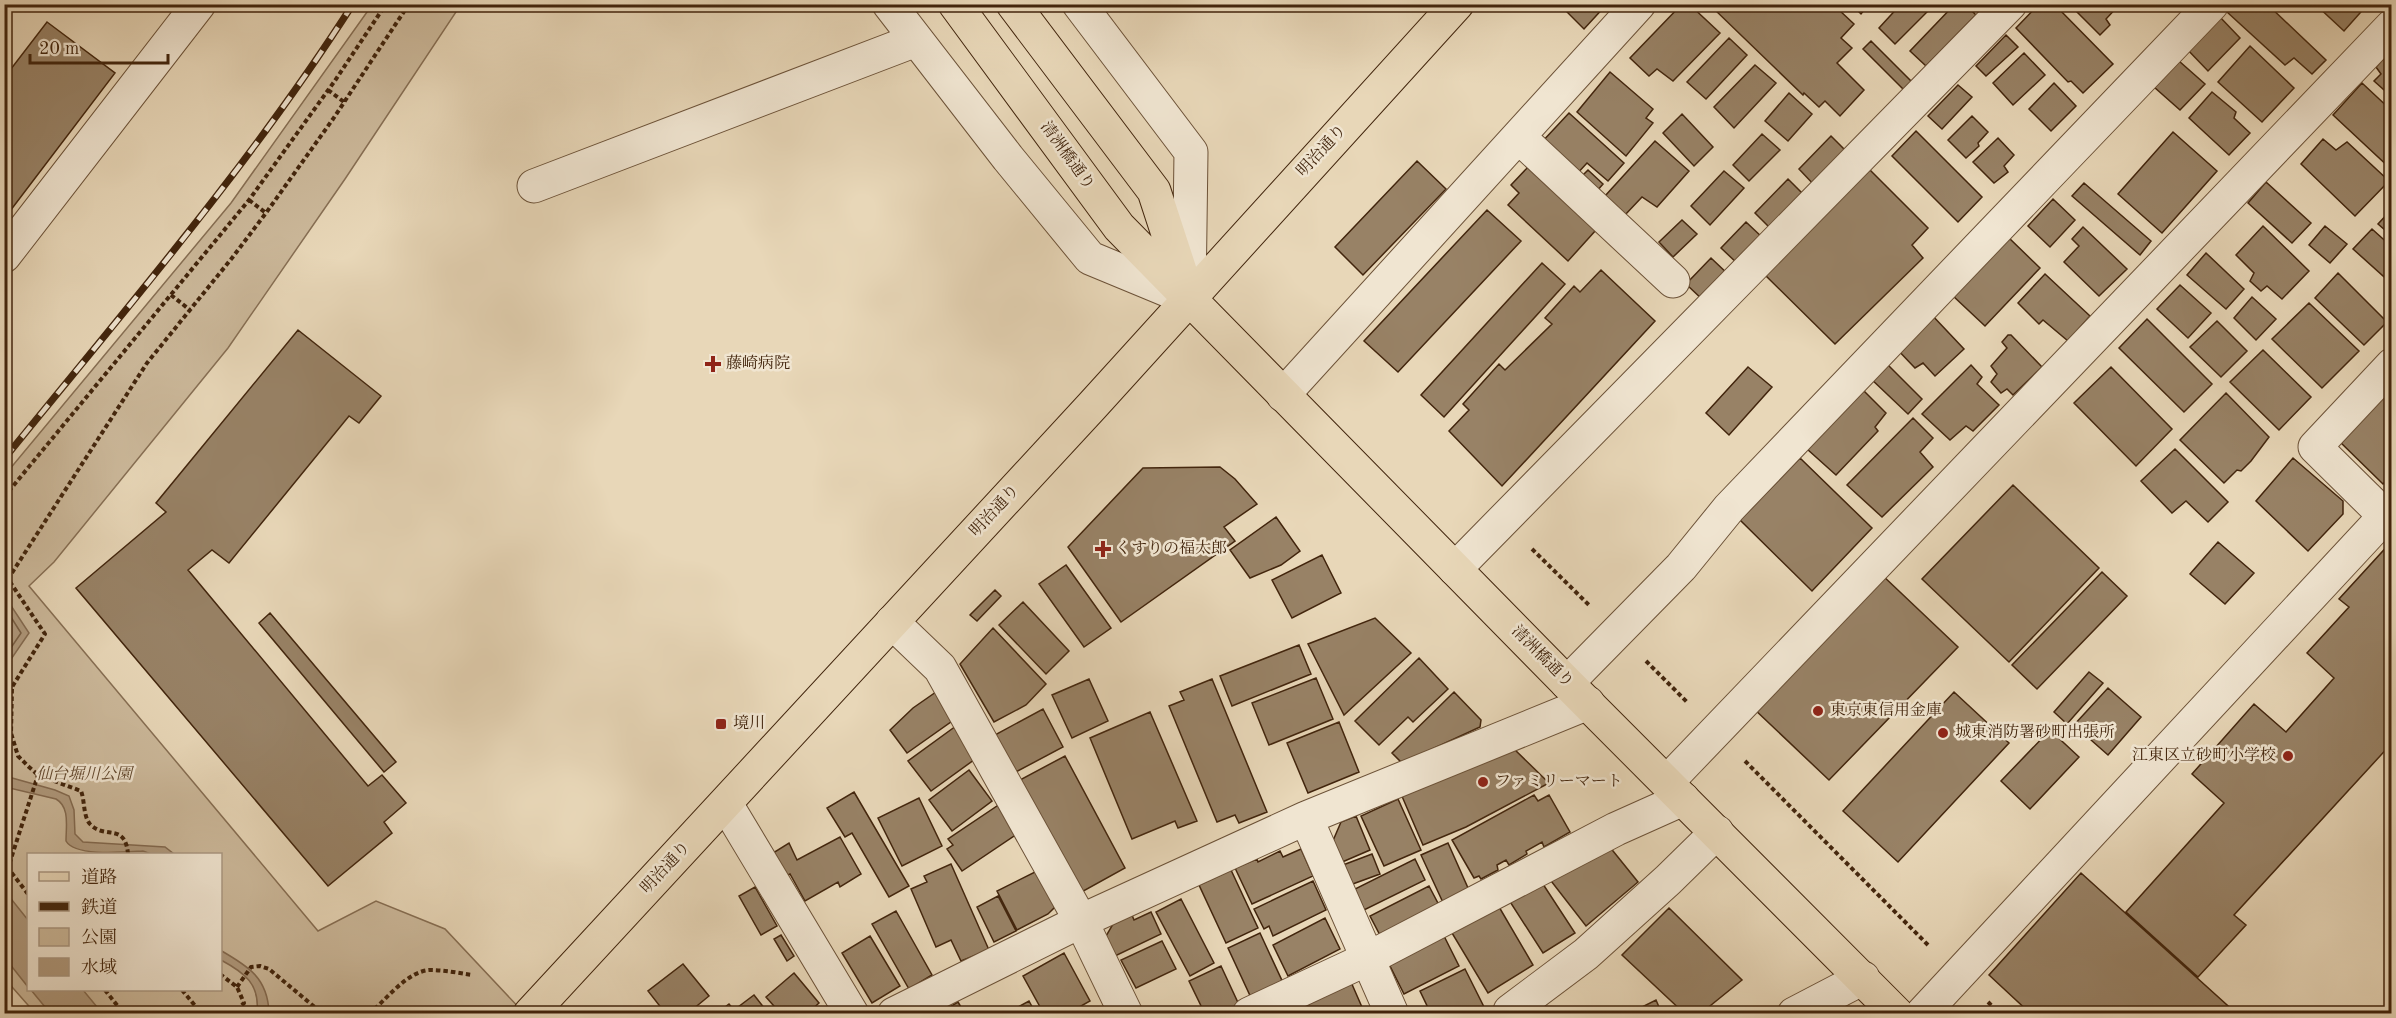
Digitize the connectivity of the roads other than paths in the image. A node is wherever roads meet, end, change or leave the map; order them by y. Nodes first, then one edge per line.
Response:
1 (200, 4) edge
2 (889, 4) edge
3 (955, 4) edge
4 (1013, 4) edge
5 (1079, 4) edge
6 (1457, 4) edge
7 (1640, 4) edge
8 (2010, 4) edge
9 (2212, 4) edge
10 (2391, 26) edge
11 (916, 40) junction
12 (1520, 138) junction
13 (534, 186) dead end
14 (4, 256) edge
15 (1673, 281) dead end
16 (1189, 299) junction
17 (2391, 365) edge
18 (1283, 395) junction
19 (2388, 513) edge
20 (1455, 569) junction
21 (892, 622) junction
22 (1577, 693) junction
23 (1675, 791) junction
24 (726, 804) junction
25 (1306, 818) junction
26 (1717, 832) junction
27 (1081, 921) junction
28 (1369, 958) junction
29 (1863, 978) junction
30 (1510, 1011) dead end
31 (530, 1014) edge
32 (852, 1014) edge
33 (894, 1014) edge
34 (1126, 1014) edge
35 (1249, 1014) edge
36 (1392, 1014) edge
37 (1794, 1014) edge
38 (1897, 1014) edge
39 (1922, 1014) edge

1 - 14 street
2 - 11 street
3 - 16 main road, 清洲橋通り
4 - 16 main road, 清洲橋通り
5 - 16 street
6 - 16 main road, 明治通り
7 - 12 street
8 - 20 street
9 - 22 street
10 - 23 street
11 - 13 street
11 - 16 street
12 - 15 street
12 - 18 street
16 - 18 main road, 清洲橋通り
16 - 21 main road, 明治通り
17 - 19 street
18 - 20 main road, 清洲橋通り
19 - 39 street
20 - 22 main road, 清洲橋通り
21 - 24 main road, 明治通り
21 - 27 street
22 - 23 main road, 清洲橋通り
22 - 25 street
23 - 26 main road, 清洲橋通り
23 - 28 street
24 - 31 main road, 明治通り
24 - 32 street
25 - 27 street
25 - 28 street
26 - 29 main road, 清洲橋通り
26 - 30 street
27 - 33 street
27 - 34 street
28 - 35 street
28 - 36 street
29 - 37 street
29 - 38 main road, 清洲橋通り

